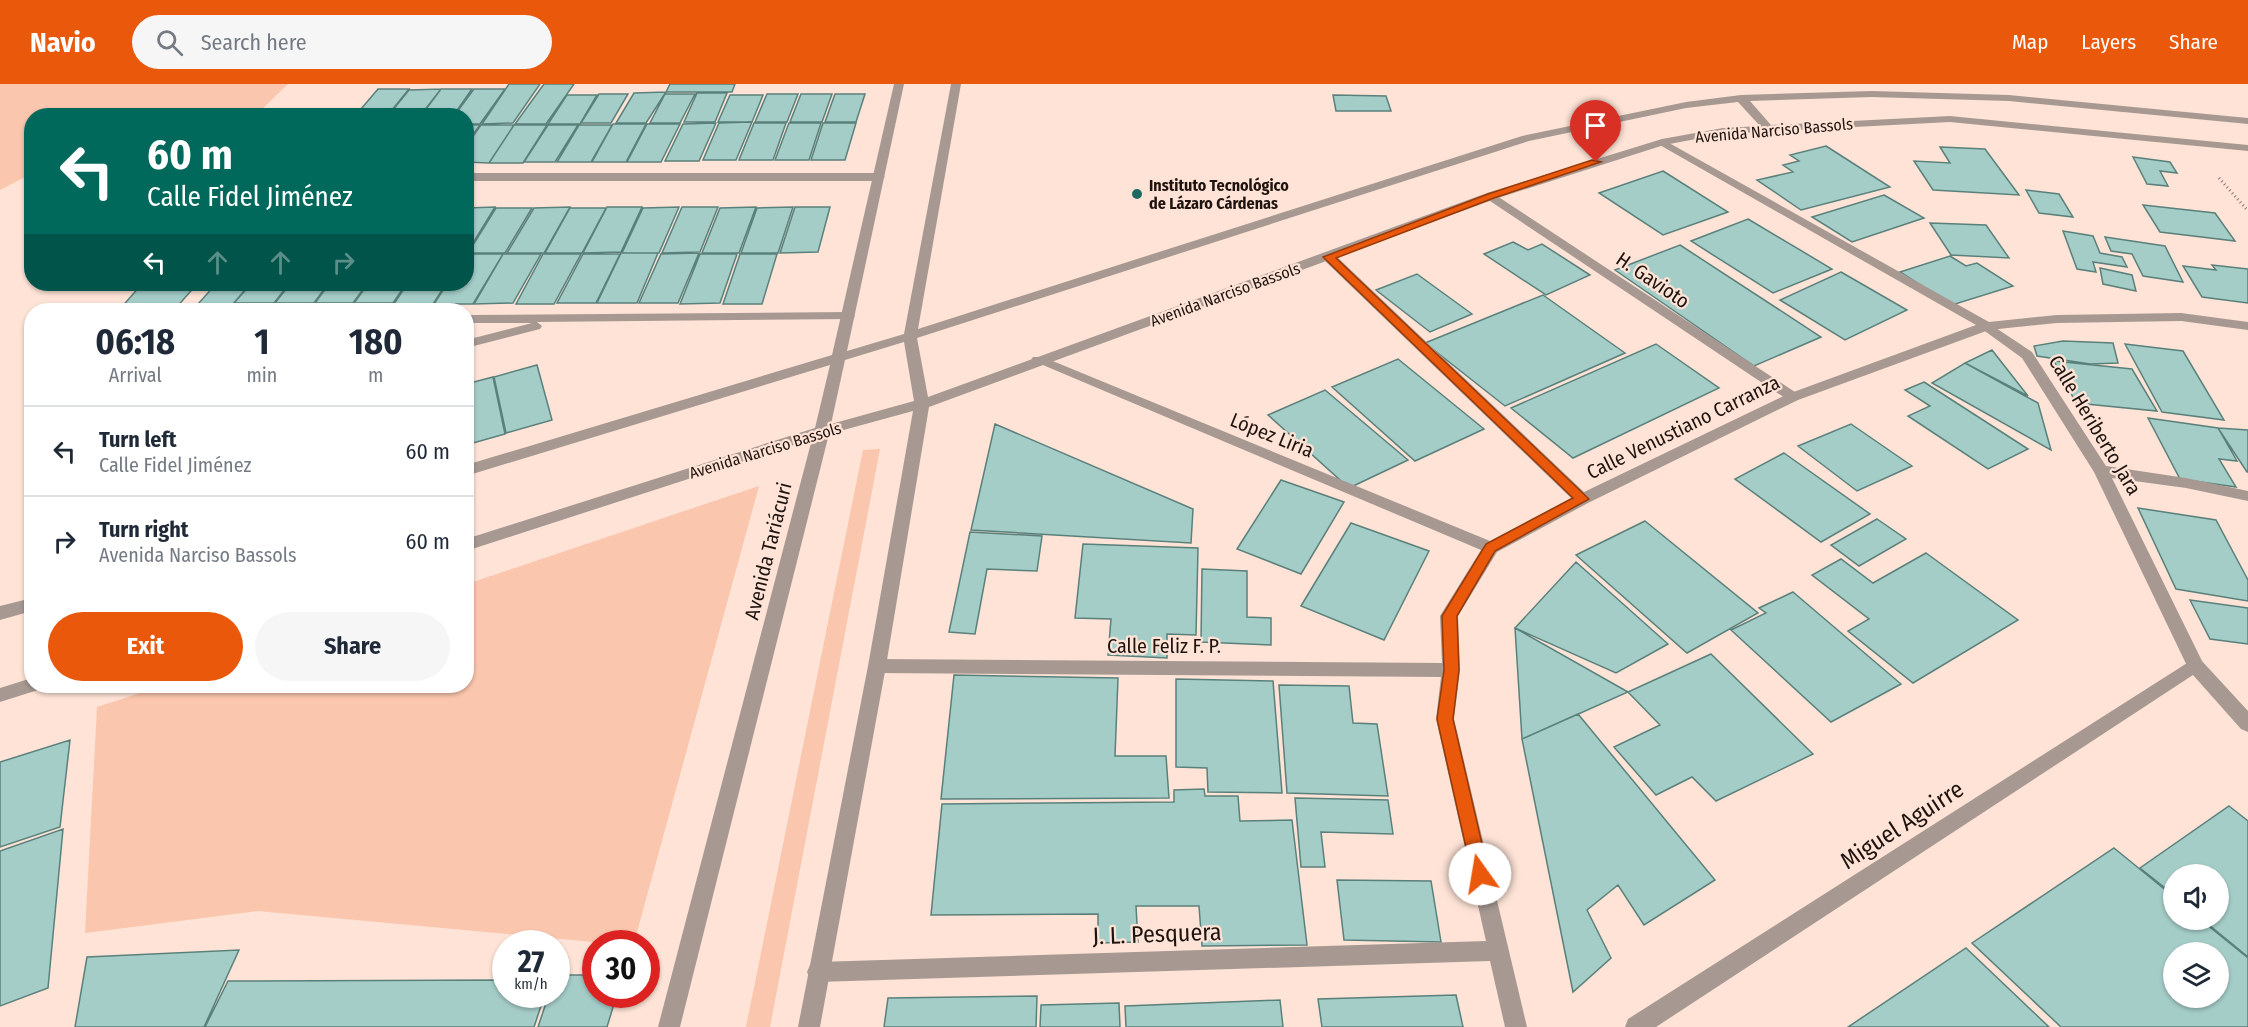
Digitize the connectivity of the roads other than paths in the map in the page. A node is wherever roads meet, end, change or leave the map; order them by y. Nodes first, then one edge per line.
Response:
1 (899, 84) edge
2 (956, 84) edge
3 (1741, 98) junction
4 (2248, 122) edge
5 (1768, 128) junction
6 (1662, 142) junction
7 (2248, 148) edge
8 (474, 177) edge
9 (879, 177) junction
10 (1491, 196) junction
11 (1329, 257) junction
12 (848, 316) junction
13 (474, 319) edge
14 (556, 320) junction
15 (1987, 326) junction
16 (2248, 326) edge
17 (910, 336) junction
18 (474, 342) edge
19 (839, 357) junction
20 (1038, 360) junction
21 (1793, 397) junction
22 (922, 404) junction
23 (822, 431) junction
24 (474, 469) edge
25 (2101, 471) junction
26 (2248, 495) edge
27 (1582, 499) junction
28 (474, 542) edge
29 (1491, 548) junction
30 (24, 606) edge
31 (0, 613) edge
32 (2195, 665) junction
33 (877, 666) junction
34 (1451, 670) junction
35 (24, 688) edge
36 (0, 695) edge
37 (2248, 724) edge
38 (1497, 951) junction
39 (818, 972) junction
40 (669, 1027) edge
41 (809, 1027) edge
42 (1516, 1027) edge
43 (1636, 1027) edge

1 - 9 street, Avenida Tariácuri
2 - 17 street
3 - 4 street, Avenida Narciso Bassols
3 - 5 street
3 - 17 street, Avenida Narciso Bassols
5 - 6 street, Avenida Narciso Bassols
5 - 7 street, Avenida Narciso Bassols
6 - 10 street, Avenida Narciso Bassols
6 - 15 street, Calle Heriberto Jara
8 - 9 street
9 - 12 street, Avenida Tariácuri
10 - 11 street, Avenida Narciso Bassols
10 - 21 street, H. Gavioto
11 - 20 street, Avenida Narciso Bassols
11 - 27 street
12 - 14 street
12 - 19 street, Avenida Tariácuri
13 - 14 street
14 - 18 street
15 - 16 street, Calle Venustiano Carranza
15 - 21 street, Calle Venustiano Carranza
15 - 25 street, Calle Heriberto Jara
17 - 19 street, Avenida Narciso Bassols
17 - 22 street
19 - 23 street, Avenida Tariácuri
19 - 24 street, Avenida Narciso Bassols
20 - 22 street, Avenida Narciso Bassols
20 - 29 street, López Liria
21 - 27 street, Calle Venustiano Carranza
22 - 23 street, Avenida Narciso Bassols
22 - 33 street
23 - 28 street, Avenida Narciso Bassols
23 - 40 street, Avenida Tariácuri
25 - 26 street
25 - 32 street, Calle Heriberto Jara
27 - 29 street, Calle Venustiano Carranza
29 - 34 street, Calle Venustiano Carranza
30 - 31 street
32 - 37 street, Calle Heriberto Jara
32 - 43 street, Miguel Aguirre
33 - 34 street, Calle Feliz F. P.
33 - 39 street
34 - 38 street, Calle Venustiano Carranza
35 - 36 street
38 - 39 street, J. L. Pesquera
38 - 42 street, Calle Venustiano Carranza
39 - 41 street

